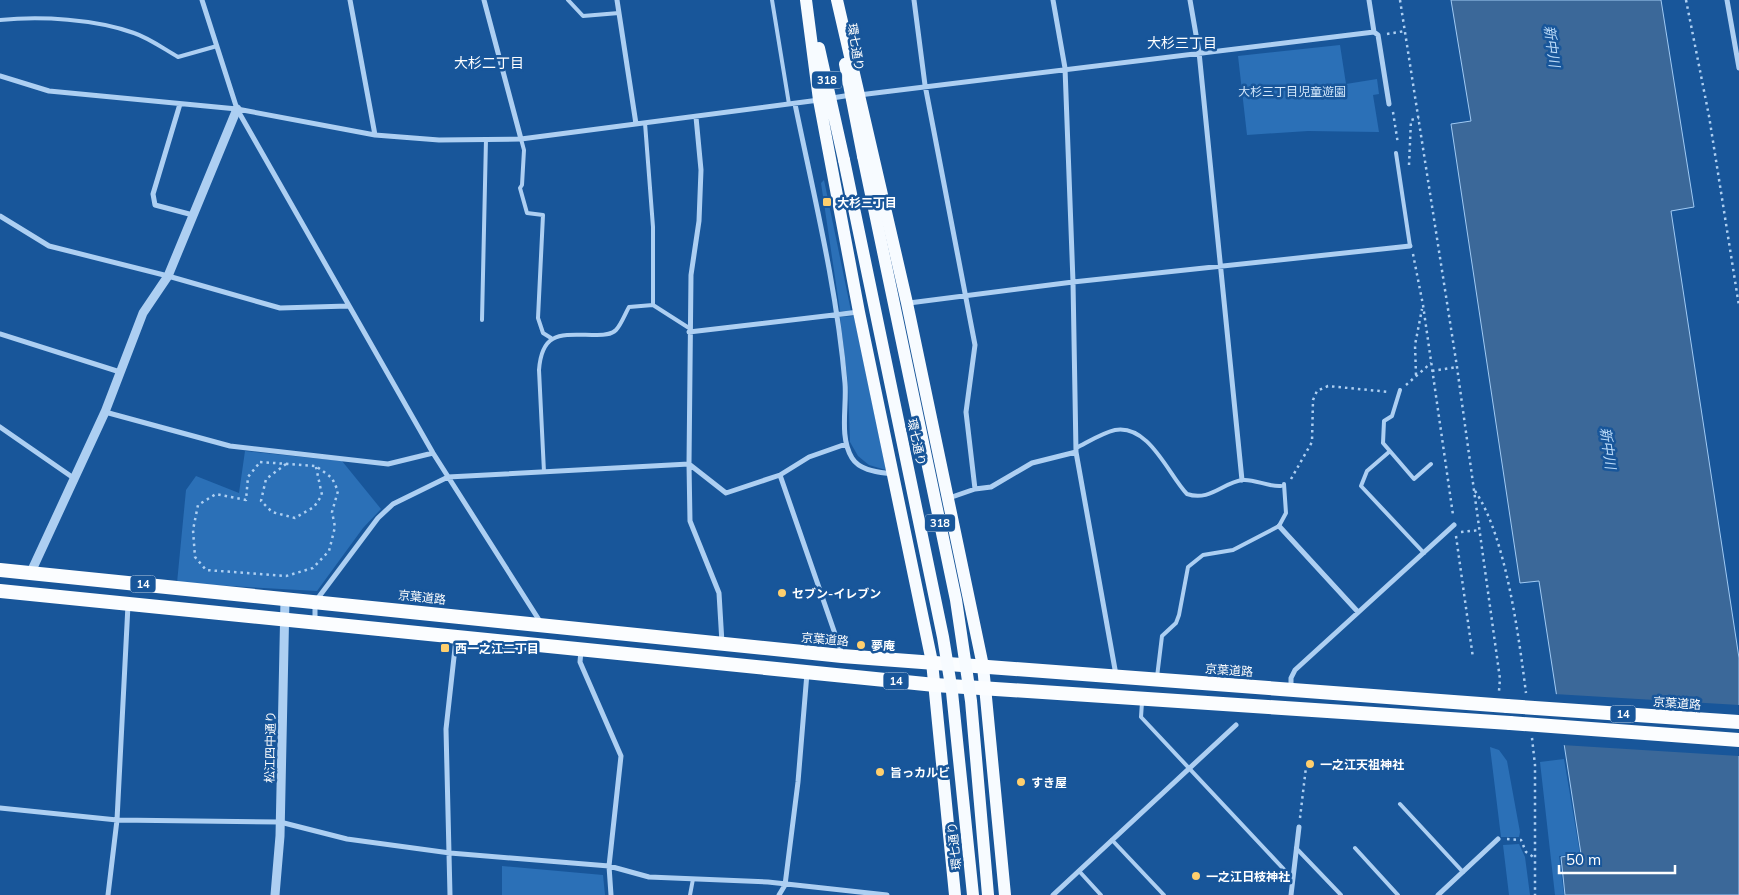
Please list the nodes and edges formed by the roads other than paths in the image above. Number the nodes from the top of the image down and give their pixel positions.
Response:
1 (202, 0) edge
2 (350, 0) edge
3 (484, 0) edge
4 (568, 0) edge
5 (617, 0) edge
6 (772, 0) edge
7 (806, 0) edge
8 (836, 0) edge
9 (914, 0) edge
10 (1053, 0) edge
11 (1190, 0) edge
12 (1369, 0) edge
13 (1728, 0) edge
14 (619, 13) junction
15 (0, 20) edge
16 (1376, 33) junction
17 (217, 46) junction
18 (1199, 52) junction
19 (1065, 68) junction
20 (1739, 68) edge
21 (0, 76) edge
22 (925, 85) junction
23 (855, 95) junction
24 (826, 99) junction
25 (180, 104) junction
26 (792, 104) junction
27 (1389, 104) dead end
28 (237, 109) junction
29 (696, 118) junction
30 (645, 123) junction
31 (636, 124) junction
32 (375, 135) junction
33 (486, 139) junction
34 (521, 139) junction
35 (1396, 153) dead end
36 (193, 215) junction
37 (0, 216) edge
38 (1410, 246) joint
39 (1221, 266) junction
40 (168, 276) junction
41 (1073, 282) junction
42 (965, 295) junction
43 (907, 303) junction
44 (348, 306) junction
45 (653, 306) junction
46 (859, 312) junction
47 (838, 314) junction
48 (482, 320) dead end
49 (689, 330) junction
50 (0, 334) edge
51 (551, 338) junction
52 (120, 372) junction
53 (1400, 390) road end
54 (105, 412) junction
55 (0, 427) edge
56 (846, 444) junction
57 (1076, 450) junction
58 (1389, 452) junction
59 (433, 453) junction
60 (689, 464) junction
61 (1430, 464) dead end
62 (544, 472) junction
63 (893, 474) junction
64 (780, 475) junction
65 (448, 477) junction
66 (76, 479) junction
67 (1242, 480) junction
68 (975, 489) junction
69 (948, 499) junction
70 (1454, 525) road end
71 (1279, 526) junction
72 (1424, 553) junction
73 (0, 570) edge
74 (31, 572) junction
75 (0, 591) edge
76 (286, 599) junction
77 (315, 602) junction
78 (128, 605) junction
79 (1358, 612) junction
80 (285, 620) junction
81 (315, 623) junction
82 (542, 624) junction
83 (456, 637) junction
84 (722, 644) junction
85 (581, 650) junction
86 (842, 656) junction
87 (932, 662) junction
88 (983, 666) junction
89 (807, 672) junction
90 (1116, 676) junction
91 (1157, 679) junction
92 (935, 685) junction
93 (985, 688) junction
94 (1291, 690) junction
95 (1142, 699) junction
96 (1739, 722) edge
97 (1236, 725) dead end
98 (1739, 740) edge
99 (1190, 770) junction
100 (1400, 804) dead end
101 (0, 808) edge
102 (117, 820) junction
103 (280, 822) junction
104 (1299, 827) road end
105 (1498, 839) road end
106 (1112, 840) junction
107 (1296, 848) junction
108 (1355, 848) dead end
109 (450, 853) junction
110 (609, 866) junction
111 (1079, 871) junction
112 (1463, 872) junction
113 (693, 879) junction
114 (1293, 879) junction
115 (785, 885) junction
116 (108, 895) edge
117 (275, 895) edge
118 (450, 895) edge
119 (611, 895) edge
120 (690, 895) edge
121 (779, 895) edge
122 (887, 895) edge
123 (955, 895) edge
124 (972, 895) edge
125 (988, 895) edge
126 (1005, 895) edge
127 (1053, 895) edge
128 (1101, 895) edge
129 (1164, 895) edge
130 (1292, 895) edge
131 (1342, 895) edge
132 (1398, 895) edge
133 (1438, 895) edge

1 - 17 street
2 - 32 street
3 - 34 street
4 - 14 lane
5 - 14 street
6 - 26 lane
7 - 24 main road
8 - 23 main road, 318
9 - 22 street
10 - 19 street
11 - 18 street
12 - 16 street
13 - 20 street
14 - 31 street
15 - 17 lane
16 - 18 street
16 - 27 street
17 - 28 street
18 - 19 street
18 - 39 street
19 - 22 street
19 - 41 street
21 - 25 street
22 - 23 street
22 - 42 street
23 - 24 street
23 - 43 main road, 318
23 - 125 main road, 環七通り / 318, bridge
24 - 26 street
24 - 46 main road
24 - 124 main road, 環七通り / 318, bridge
25 - 28 street
25 - 36 street
26 - 29 street
26 - 47 street
28 - 32 street
28 - 36 street
28 - 44 street
29 - 30 street
29 - 49 street
30 - 31 street
30 - 45 lane
31 - 34 street
32 - 33 street
33 - 34 street
33 - 48 lane
34 - 51 lane
35 - 38 lane
36 - 40 street
37 - 40 street
38 - 39 street
39 - 41 street
39 - 67 street
40 - 44 street
40 - 52 street
41 - 42 street
41 - 57 street
42 - 43 street
42 - 68 street
43 - 69 main road, 318
44 - 59 street
45 - 49 lane
45 - 51 lane
46 - 47 street
46 - 63 main road
47 - 49 street
47 - 56 street
49 - 60 street
50 - 52 street
51 - 62 lane
52 - 54 street
53 - 58 lane
54 - 59 street
54 - 66 street
55 - 66 street
56 - 63 street
56 - 64 street
57 - 67 lane
57 - 68 street
57 - 90 street
58 - 61 lane
58 - 72 lane
59 - 65 street
60 - 62 street
60 - 64 street
60 - 84 street
62 - 65 street
63 - 87 main road
64 - 86 street
65 - 77 street
65 - 82 street
66 - 74 street
67 - 71 lane
68 - 69 street
69 - 88 main road, 318
70 - 72 street
71 - 79 street
71 - 91 lane
72 - 79 street
73 - 74 highway, 京葉道路 / 14
74 - 76 highway, 京葉道路 / 14
75 - 78 highway, 14
76 - 77 highway, 京葉道路 / 14
76 - 80 street, 松江四中通り
77 - 81 street
77 - 82 highway, 京葉道路 / 14
78 - 80 highway, 14
78 - 102 street
79 - 94 street
80 - 81 highway, 14
80 - 103 street, 松江四中通り
81 - 83 highway, 14
82 - 84 highway, 京葉道路 / 14
83 - 85 highway, 14
83 - 109 street
84 - 86 highway, 京葉道路 / 14
85 - 89 highway, 14
85 - 110 street
86 - 87 highway, 京葉道路 / 14
87 - 88 highway, 京葉道路 / 14
87 - 92 main road
88 - 90 highway, 京葉道路 / 14
88 - 93 main road, 318
89 - 92 highway, 14
89 - 115 street
90 - 91 highway, 京葉道路 / 14
91 - 94 highway, 京葉道路 / 14
92 - 93 highway, 14
92 - 123 main road
93 - 95 highway, 14
93 - 126 main road, 318
94 - 96 highway, 京葉道路 / 14, bridge
95 - 98 highway, 14, bridge
95 - 99 lane
97 - 99 street
99 - 106 street
99 - 114 lane
100 - 112 lane
101 - 102 street
102 - 103 street
102 - 116 street
103 - 109 street
103 - 117 street, 松江四中通り
104 - 107 street
105 - 112 street
106 - 111 street
106 - 129 lane
107 - 114 street
107 - 131 lane
108 - 132 lane
109 - 110 street
109 - 118 street
110 - 113 street
110 - 119 street
111 - 127 street
111 - 128 lane
112 - 133 street
113 - 115 street
113 - 120 lane
114 - 130 street
115 - 121 street
115 - 122 street

